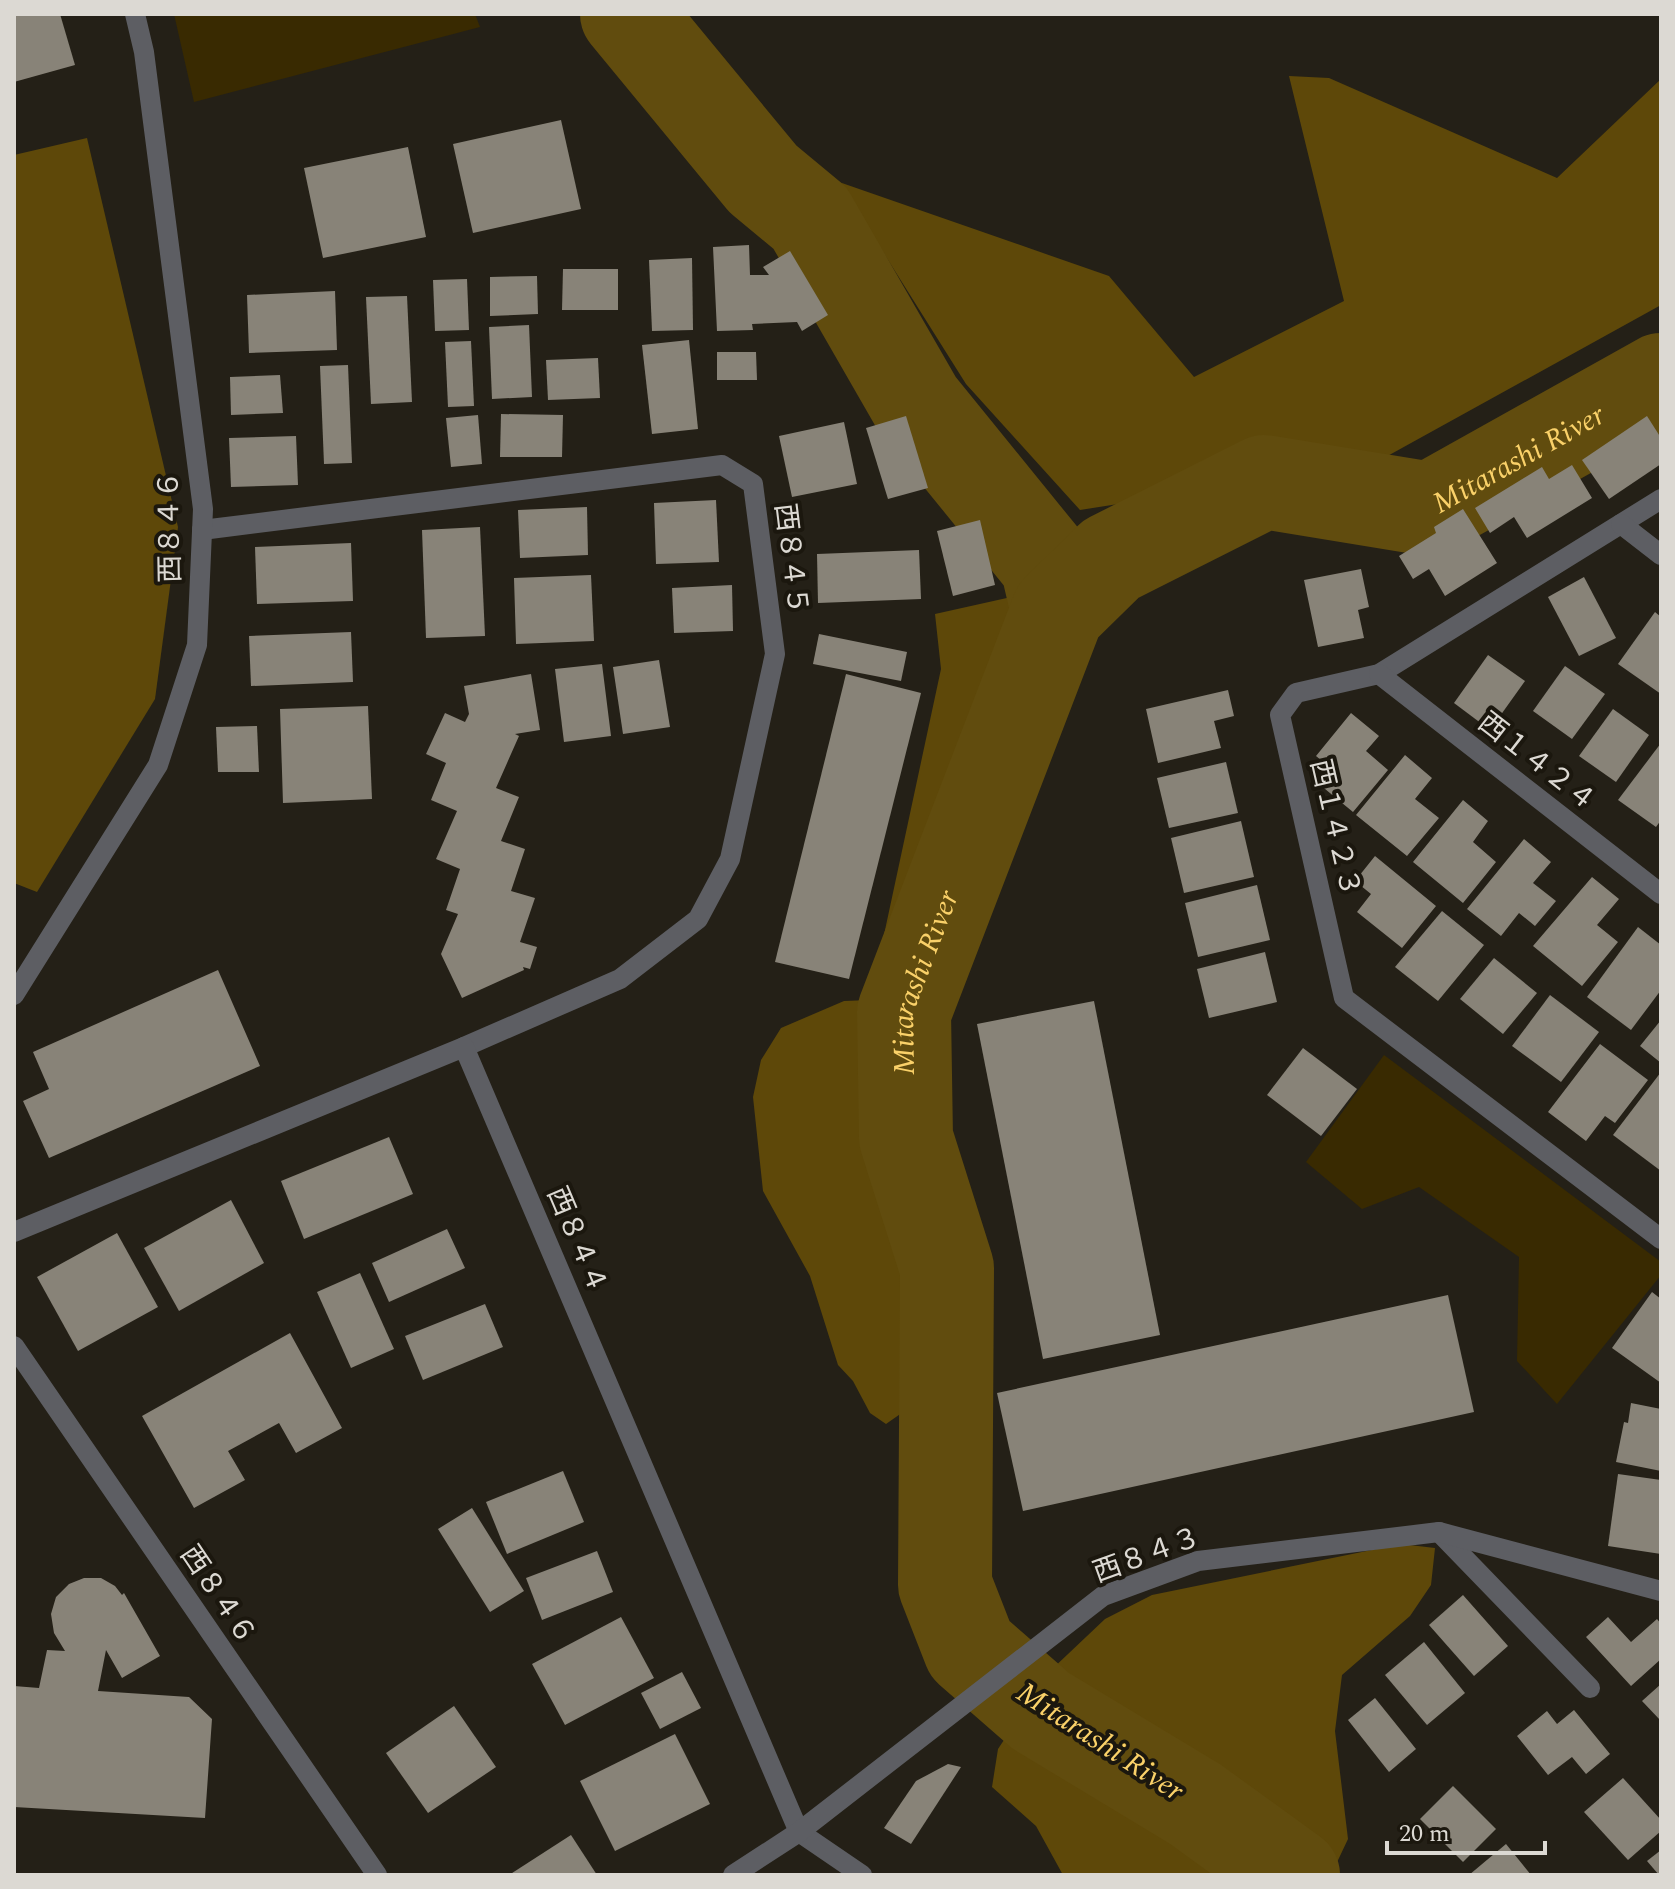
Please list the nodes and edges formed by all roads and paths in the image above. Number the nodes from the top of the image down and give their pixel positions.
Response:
1 (135, 14) edge
2 (1661, 499) edge
3 (1621, 524) junction
4 (202, 530) junction
5 (1661, 555) edge
6 (1379, 674) junction
7 (1661, 894) edge
8 (14, 995) edge
9 (464, 1047) junction
10 (14, 1232) edge
11 (1661, 1239) edge
12 (14, 1346) edge
13 (1439, 1532) junction
14 (1661, 1591) edge
15 (1590, 1688) dead end
16 (799, 1832) junction
17 (377, 1875) edge
18 (733, 1875) edge
19 (862, 1875) edge

1 - 4 street, 西８４６
2 - 3 street, 西１４２３
3 - 5 street
3 - 6 street, 西１４２３
4 - 8 street, 西８４６
4 - 9 street, 西８４５
6 - 7 street, 西１４２４
6 - 11 street, 西１４２３
9 - 10 street
9 - 16 street, 西８４４
12 - 17 street, 西８４６
13 - 14 street, 西８４３
13 - 15 street
13 - 16 street, 西８４３
16 - 18 street, 西８４３
16 - 19 street

